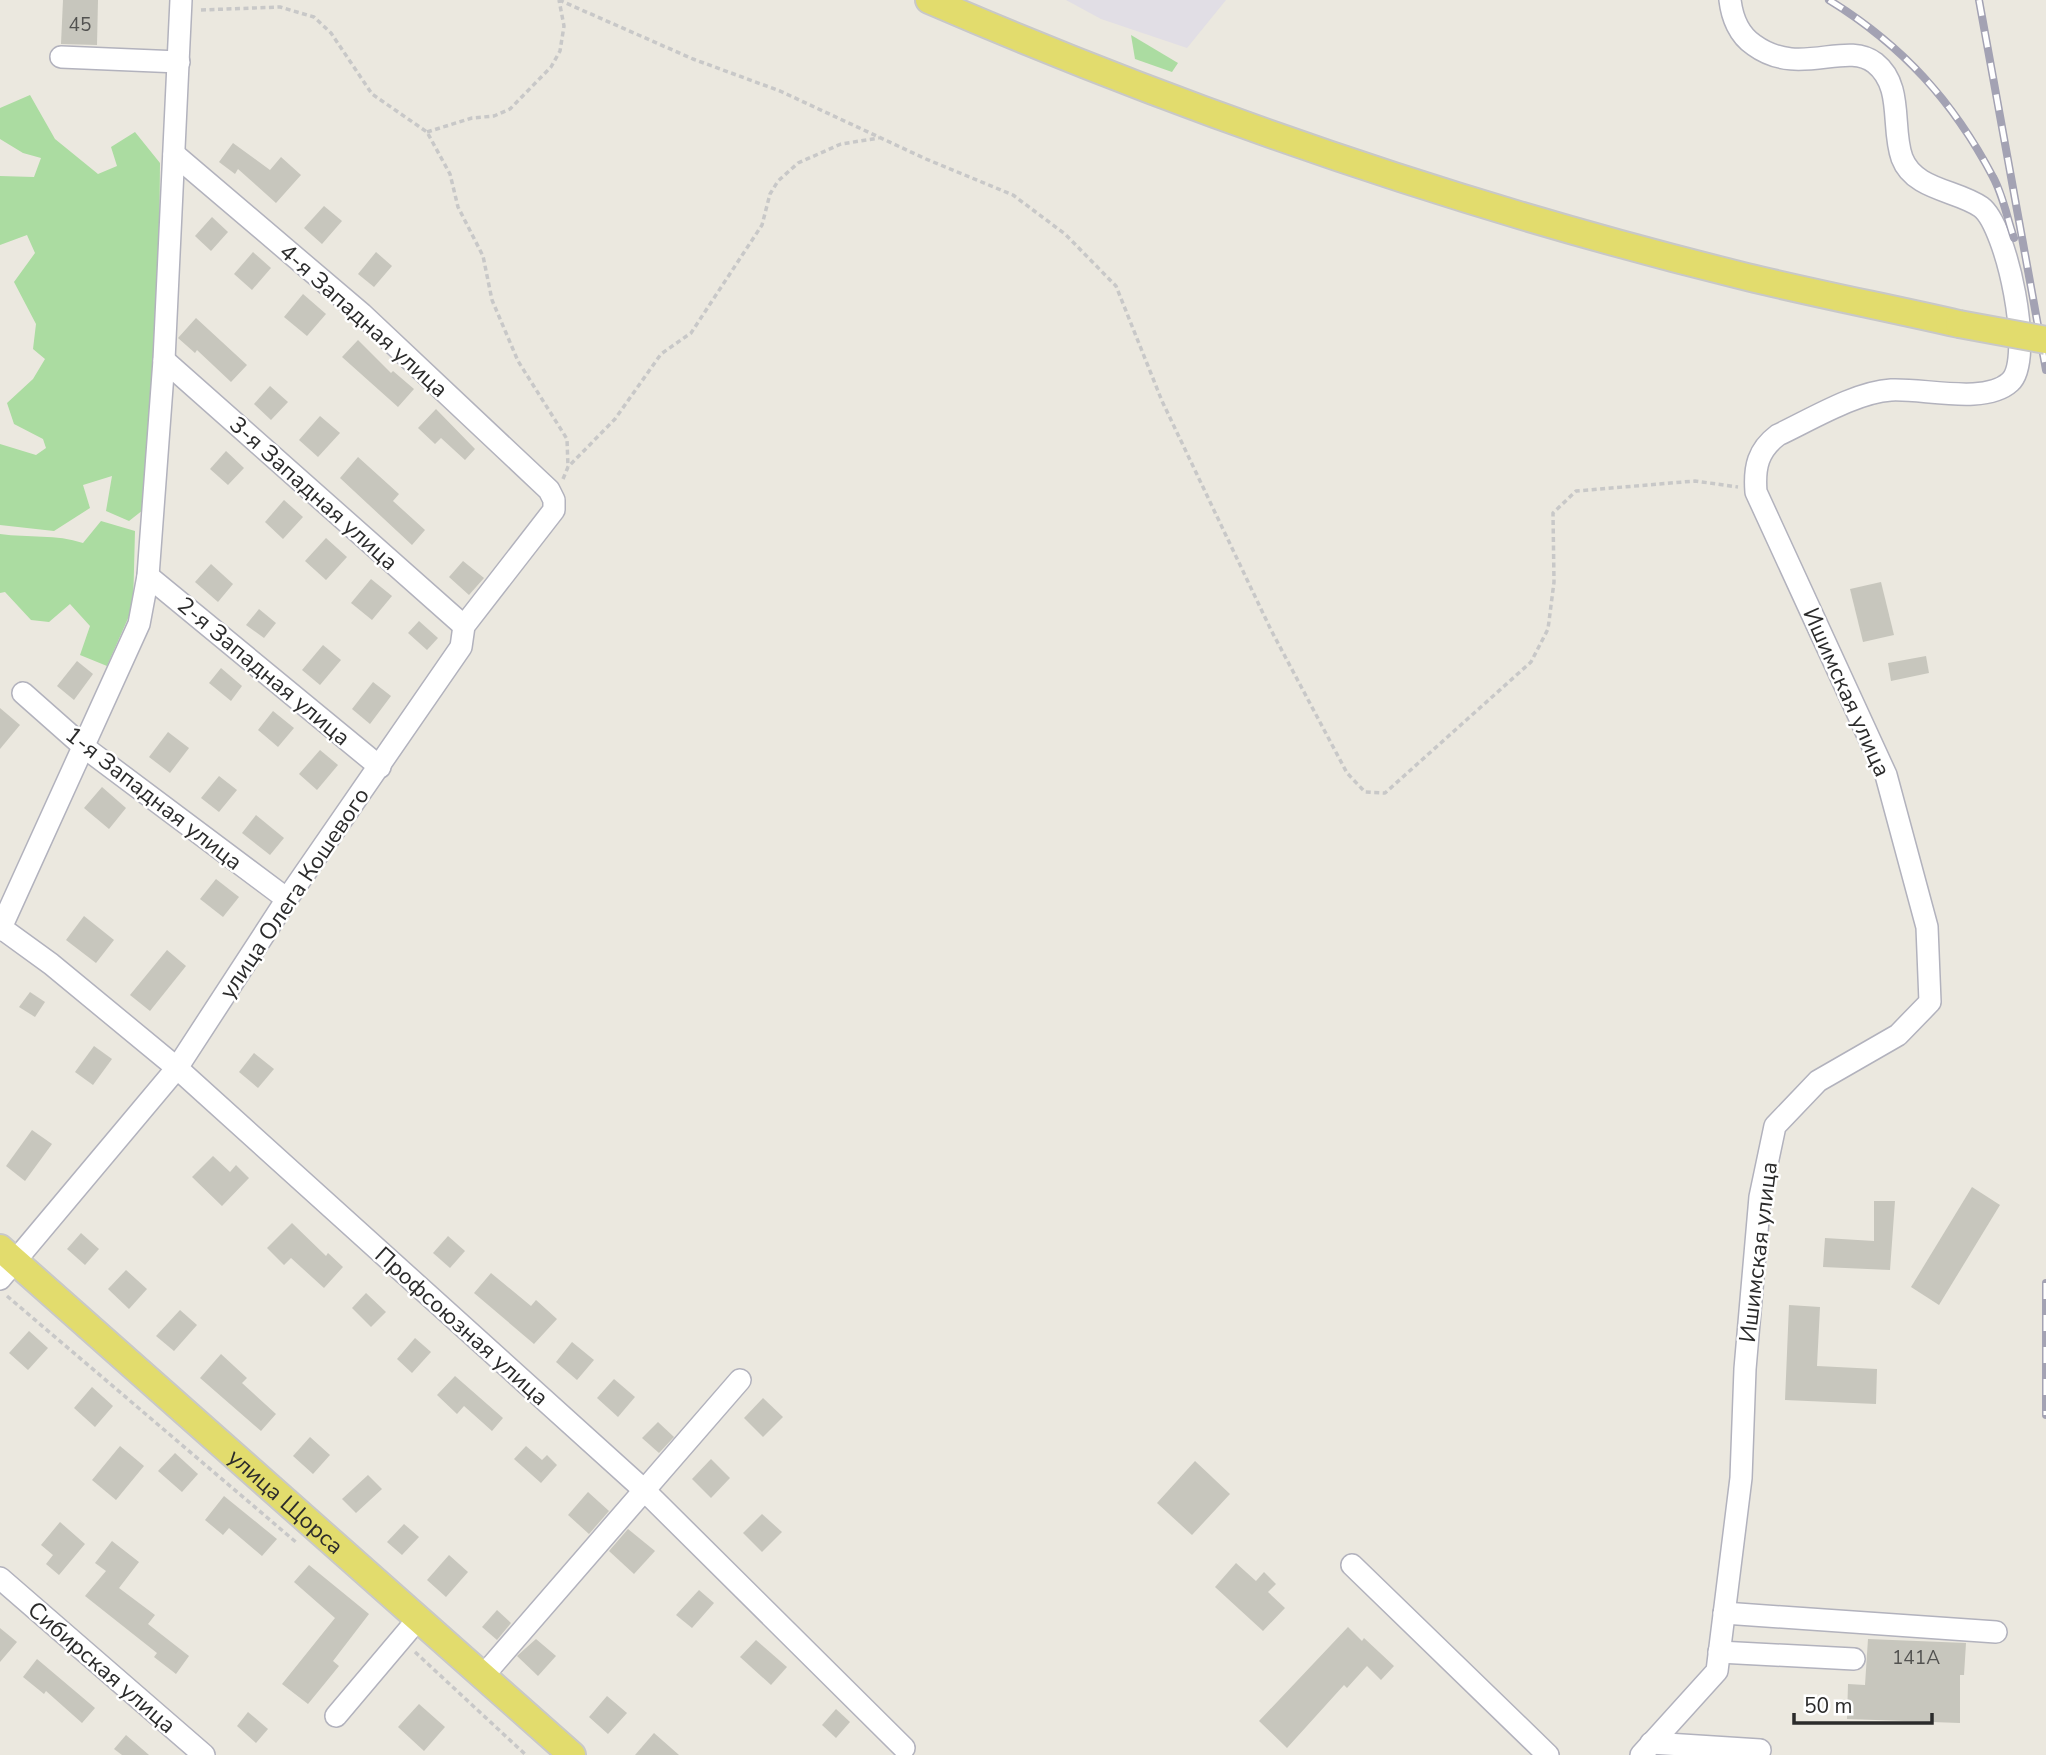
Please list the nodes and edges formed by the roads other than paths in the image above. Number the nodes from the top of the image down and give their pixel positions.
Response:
1 (929, 0) edge
2 (1730, 0) edge
3 (181, 5) edge
4 (61, 57) dead end
5 (179, 62) junction
6 (174, 154) junction
7 (2046, 340) edge
8 (164, 359) junction
9 (552, 495) joint
10 (148, 576) junction
11 (464, 626) junction
12 (23, 693) dead end
13 (84, 747) junction
14 (380, 767) junction
15 (287, 900) junction
16 (0, 928) edge
17 (177, 1068) junction
18 (4, 1262) edge
19 (740, 1380) dead end
20 (644, 1490) junction
21 (1352, 1565) dead end
22 (0, 1578) edge
23 (1724, 1613) junction
24 (410, 1629) junction
25 (1996, 1632) dead end
26 (1719, 1652) junction
27 (1854, 1659) dead end
28 (483, 1676) junction
29 (336, 1716) dead end
30 (904, 1748) dead end
31 (1646, 1749) edge
32 (1760, 1751) dead end
33 (204, 1755) edge
34 (572, 1755) edge
35 (1548, 1755) edge

1 - 7 main road, bridge
2 - 23 street, Ишимская улица
3 - 5 street
4 - 5 street
5 - 6 street
6 - 8 street
6 - 9 street, 4-я Западная улица
8 - 10 street
8 - 11 street, 3-я Западная улица
9 - 11 street, улица Олега Кошевого
10 - 13 street
10 - 14 street, 2-я Западная улица
11 - 14 street, улица Олега Кошевого
12 - 13 street, 1-я Западная улица
13 - 15 street, 1-я Западная улица
13 - 16 street
14 - 15 street, улица Олега Кошевого
15 - 17 street, улица Олега Кошевого
16 - 17 street, Профсоюзная улица
17 - 18 street, улица Олега Кошевого
17 - 20 street, Профсоюзная улица
18 - 24 main road, улица Щорса
19 - 20 street
20 - 28 street
20 - 30 street, Профсоюзная улица
21 - 35 street
22 - 33 street, Сибирская улица
23 - 25 street
23 - 26 street, Ишимская улица
24 - 28 main road, улица Щорса
24 - 29 street
26 - 27 street
26 - 31 street, Ишимская улица
28 - 34 main road, улица Щорса
31 - 32 street

